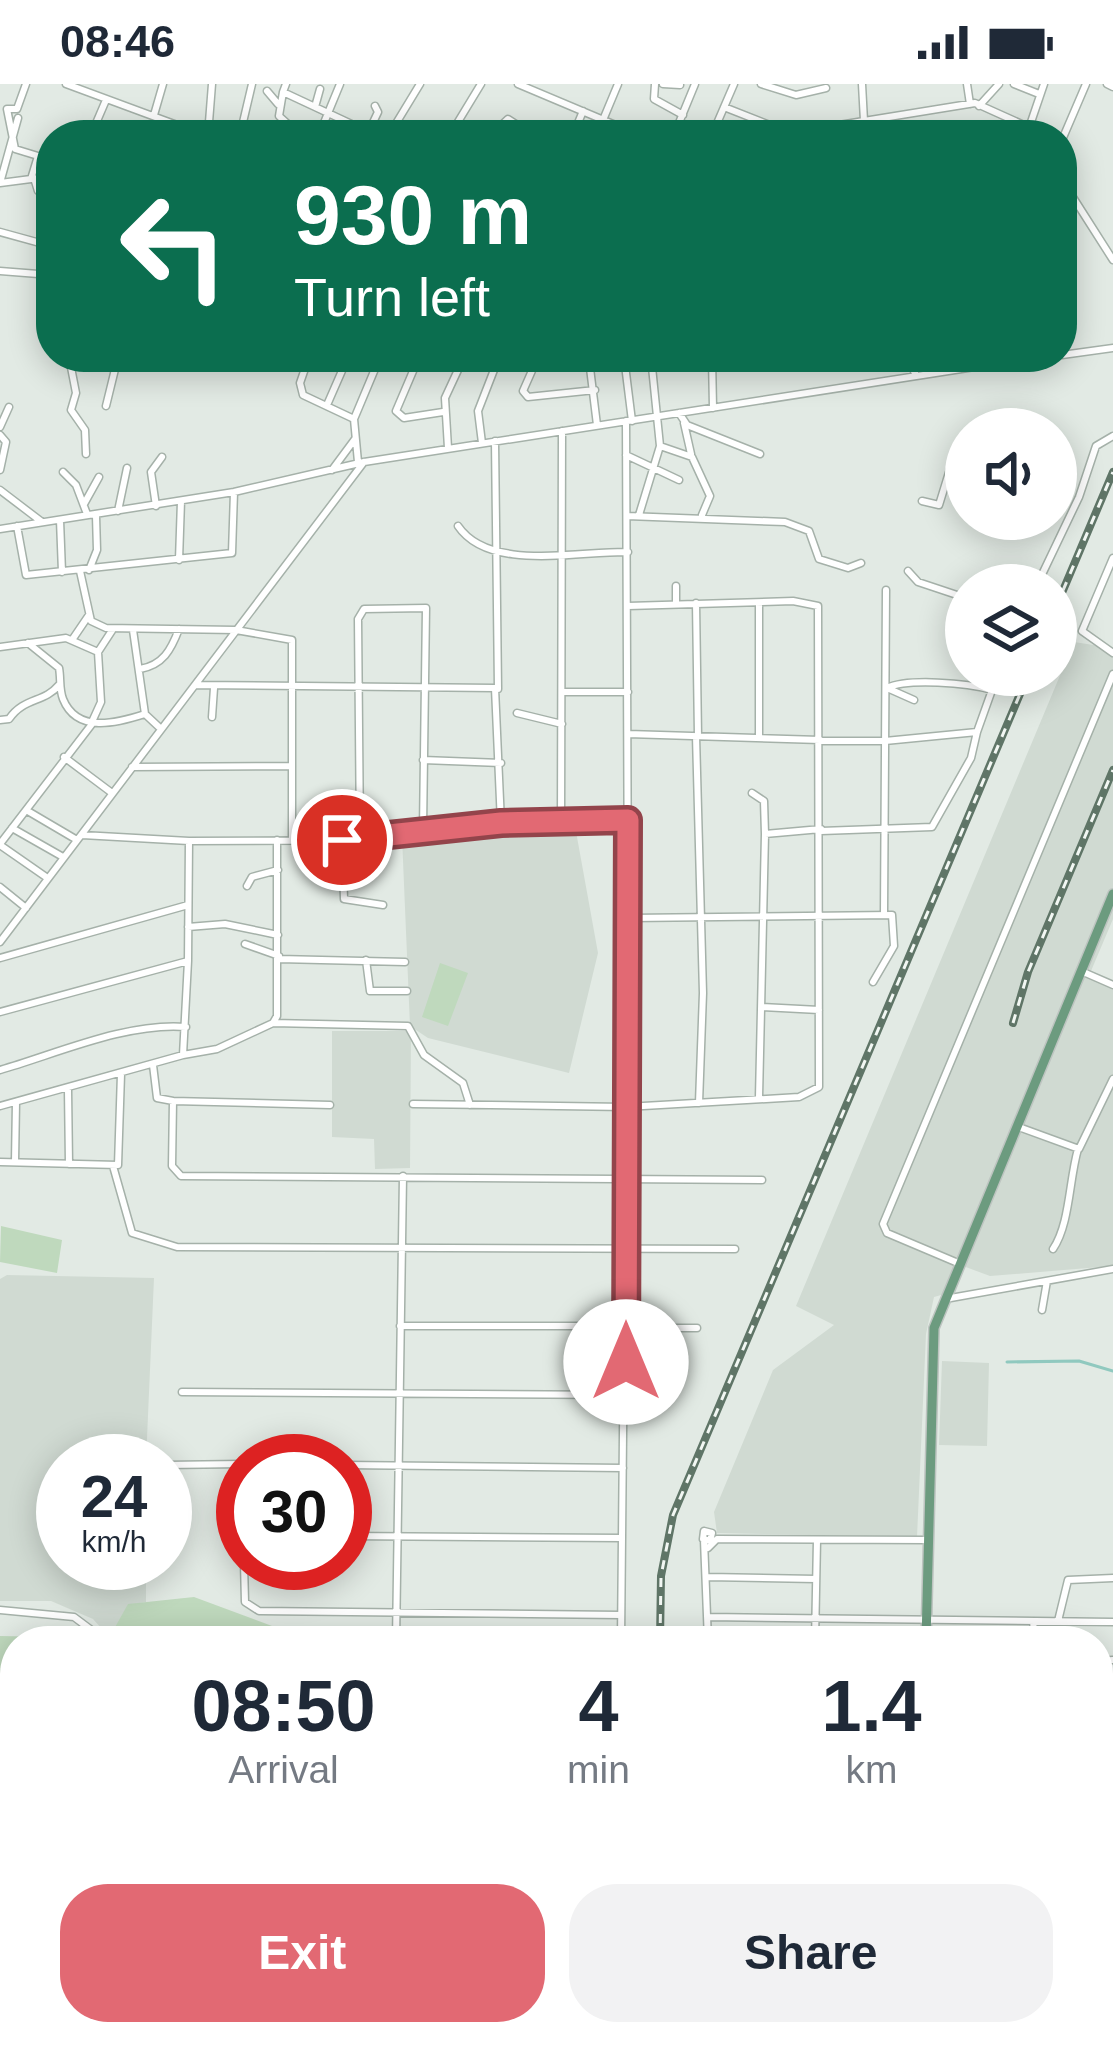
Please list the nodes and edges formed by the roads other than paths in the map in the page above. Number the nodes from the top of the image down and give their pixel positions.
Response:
1 (26, 84) edge
2 (66, 84) edge
3 (163, 84) edge
4 (212, 84) edge
5 (252, 84) edge
6 (340, 84) edge
7 (420, 84) edge
8 (481, 84) edge
9 (518, 84) edge
10 (618, 84) edge
11 (659, 84) edge
12 (734, 84) edge
13 (761, 84) edge
14 (864, 84) edge
15 (967, 84) edge
16 (998, 84) edge
17 (1014, 84) edge
18 (1044, 84) edge
19 (1086, 84) edge
20 (680, 85) edge
21 (79, 86) edge
22 (778, 87) edge
23 (285, 88) edge
24 (694, 88) edge
25 (826, 88) dead end
26 (320, 89) dead end
27 (267, 92) dead end
28 (1040, 94) junction
29 (106, 98) junction
30 (278, 104) junction
31 (974, 105) junction
32 (315, 106) junction
33 (375, 106) dead end
34 (724, 106) junction
35 (583, 111) junction
36 (328, 112) junction
37 (683, 115) junction
38 (154, 116) junction
39 (8, 117) junction
40 (17, 118) dead end
41 (885, 118) joint
42 (97, 120) edge
43 (162, 120) edge
44 (208, 120) edge
45 (244, 120) edge
46 (284, 120) edge
47 (325, 120) edge
48 (345, 120) edge
49 (376, 120) edge
50 (398, 120) edge
51 (459, 120) edge
52 (579, 120) edge
53 (602, 120) joint
54 (681, 120) edge
55 (718, 120) edge
56 (757, 120) edge
57 (864, 120) edge
58 (871, 120) edge
59 (1010, 120) edge
60 (1032, 120) edge
61 (1071, 120) edge
62 (0, 133) edge
63 (11, 141) junction
64 (36, 155) edge
65 (36, 162) edge
66 (32, 175) junction
67 (36, 186) edge
68 (1077, 204) edge
69 (0, 232) edge
70 (36, 242) edge
71 (1113, 260) edge
72 (0, 271) edge
73 (36, 274) edge
74 (1113, 348) edge
75 (1077, 354) edge
76 (72, 372) edge
77 (114, 372) edge
78 (305, 372) edge
79 (342, 372) edge
80 (371, 372) edge
81 (413, 372) edge
82 (454, 372) edge
83 (494, 372) edge
84 (531, 372) edge
85 (591, 372) edge
86 (625, 372) edge
87 (653, 372) edge
88 (712, 372) edge
89 (914, 372) edge
90 (941, 372) edge
91 (916, 376) junction
92 (595, 390) junction
93 (106, 406) dead end
94 (327, 406) junction
95 (9, 407) dead end
96 (713, 408) junction
97 (443, 412) junction
98 (679, 413) junction
99 (659, 416) junction
100 (354, 419) junction
101 (629, 421) junction
102 (684, 423) junction
103 (597, 426) junction
104 (0, 431) edge
105 (562, 431) junction
106 (1113, 436) edge
107 (355, 439) junction
108 (495, 441) junction
109 (482, 443) junction
110 (660, 446) junction
111 (448, 448) junction
112 (86, 454) dead end
113 (760, 454) dead end
114 (626, 455) junction
115 (691, 456) junction
116 (162, 457) dead end
117 (361, 462) junction
118 (128, 467) dead end
119 (650, 469) junction
120 (0, 470) edge
121 (332, 470) junction
122 (63, 472) dead end
123 (99, 477) dead end
124 (679, 480) dead end
125 (945, 486) edge
126 (0, 490) edge
127 (234, 492) junction
128 (181, 501) junction
129 (922, 501) dead end
130 (84, 504) junction
131 (156, 506) junction
132 (118, 512) junction
133 (92, 515) junction
134 (639, 515) junction
135 (627, 516) junction
136 (701, 517) junction
137 (59, 520) junction
138 (42, 522) junction
139 (17, 526) junction
140 (458, 526) dead end
141 (0, 529) edge
142 (562, 552) junction
143 (628, 552) junction
144 (498, 553) junction
145 (1113, 558) edge
146 (179, 560) junction
147 (861, 563) dead end
148 (1047, 564) edge
149 (84, 571) junction
150 (908, 571) dead end
151 (62, 572) junction
152 (676, 586) dead end
153 (886, 590) dead end
154 (945, 591) edge
155 (760, 602) junction
156 (696, 603) junction
157 (676, 604) junction
158 (628, 606) junction
159 (89, 615) junction
160 (113, 629) junction
161 (178, 629) junction
162 (133, 630) junction
163 (236, 630) junction
164 (72, 640) junction
165 (28, 643) junction
166 (0, 647) edge
167 (98, 652) junction
168 (1113, 653) edge
169 (140, 669) junction
170 (1113, 674) edge
171 (61, 682) junction
172 (196, 685) junction
173 (945, 686) edge
174 (214, 688) junction
175 (886, 688) junction
176 (424, 689) junction
177 (498, 689) junction
178 (292, 690) junction
179 (358, 690) junction
180 (563, 692) junction
181 (628, 692) junction
182 (990, 696) edge
183 (914, 700) dead end
184 (517, 712) dead end
185 (145, 714) junction
186 (212, 717) dead end
187 (0, 720) edge
188 (92, 724) junction
189 (562, 724) junction
190 (161, 729) junction
191 (977, 732) junction
192 (628, 734) junction
193 (697, 736) junction
194 (759, 738) junction
195 (820, 740) junction
196 (885, 741) junction
197 (64, 757) junction
198 (423, 760) junction
199 (501, 763) junction
200 (292, 766) junction
201 (132, 767) junction
202 (112, 793) junction
203 (752, 793) dead end
204 (26, 811) junction
205 (628, 820) junction
206 (561, 822) junction
207 (501, 823) junction
208 (12, 828) junction
209 (423, 829) junction
210 (884, 829) junction
211 (821, 830) junction
212 (765, 834) junction
213 (79, 837) junction
214 (292, 839) junction
215 (360, 839) junction
216 (277, 840) junction
217 (342, 840) junction
218 (189, 842) junction
219 (0, 845) edge
220 (63, 857) junction
221 (278, 870) junction
222 (46, 878) junction
223 (247, 886) dead end
224 (0, 887) edge
225 (1113, 894) edge
226 (188, 904) junction
227 (383, 905) dead end
228 (26, 908) junction
229 (884, 914) junction
230 (765, 915) junction
231 (821, 915) junction
232 (628, 917) junction
233 (701, 917) junction
234 (0, 926) edge
235 (188, 927) junction
236 (8, 932) junction
237 (278, 935) junction
238 (0, 942) edge
239 (245, 944) dead end
240 (279, 957) junction
241 (0, 958) edge
242 (366, 960) junction
243 (188, 961) junction
244 (405, 962) dead end
245 (1081, 971) junction
246 (872, 982) dead end
247 (1113, 985) edge
248 (407, 991) dead end
249 (762, 1007) junction
250 (818, 1010) junction
251 (0, 1012) edge
252 (273, 1023) junction
253 (186, 1027) junction
254 (183, 1055) junction
255 (153, 1065) junction
256 (0, 1070) edge
257 (121, 1074) junction
258 (1113, 1079) edge
259 (68, 1090) junction
260 (759, 1097) junction
261 (173, 1101) junction
262 (16, 1102) junction
263 (699, 1103) junction
264 (413, 1105) dead end
265 (470, 1105) junction
266 (0, 1106) edge
267 (330, 1106) dead end
268 (626, 1108) junction
269 (1016, 1126) junction
270 (1078, 1149) junction
271 (0, 1162) edge
272 (15, 1162) junction
273 (68, 1164) junction
274 (113, 1166) junction
275 (403, 1176) junction
276 (626, 1178) junction
277 (762, 1180) dead end
278 (401, 1247) junction
279 (625, 1248) junction
280 (735, 1249) dead end
281 (1053, 1249) dead end
282 (958, 1263) junction
283 (1113, 1269) edge
284 (1047, 1281) junction
285 (943, 1300) junction
286 (1042, 1310) dead end
287 (400, 1326) junction
288 (627, 1327) junction
289 (697, 1328) dead end
290 (182, 1392) dead end
291 (400, 1394) junction
292 (625, 1395) junction
293 (372, 1465) edge
294 (398, 1465) junction
295 (624, 1468) junction
296 (372, 1537) edge
297 (397, 1537) junction
298 (622, 1538) junction
299 (817, 1540) junction
300 (928, 1540) junction
301 (708, 1577) junction
302 (1113, 1578) edge
303 (816, 1579) junction
304 (244, 1590) edge
305 (0, 1610) edge
306 (396, 1613) junction
307 (621, 1615) junction
308 (708, 1617) junction
309 (816, 1618) junction
310 (927, 1619) junction
311 (1058, 1621) junction
312 (1033, 1622) junction
313 (1113, 1622) edge
314 (86, 1626) edge
315 (396, 1626) edge
316 (621, 1626) edge
317 (708, 1626) edge
318 (816, 1626) edge
319 (927, 1626) edge
320 (1033, 1626) edge

1 - 39 street
2 - 21 street
3 - 38 street
4 - 44 street
5 - 45 street
6 - 36 street
7 - 50 street
8 - 51 street
9 - 35 street
10 - 53 street
11 - 20 street
11 - 37 street
12 - 34 street
13 - 22 street
14 - 57 street
15 - 31 street
16 - 31 street
17 - 28 street
18 - 28 street
19 - 61 street
20 - 24 street
21 - 29 street
22 - 25 street
23 - 30 street
23 - 32 street
24 - 37 street
26 - 32 street
27 - 30 street
28 - 60 street
29 - 38 street
29 - 42 street
30 - 46 street
31 - 41 street
31 - 59 street
32 - 36 street
33 - 49 street
34 - 55 street
34 - 56 street
35 - 52 street
35 - 53 street
36 - 47 street
36 - 48 street
37 - 54 street
38 - 43 street
39 - 62 street
39 - 63 street
40 - 63 street
41 - 58 street
63 - 64 street
63 - 66 street
65 - 66 street
66 - 67 street
68 - 71 street
69 - 70 street
72 - 73 street
74 - 75 street
76 - 112 street
77 - 93 street
78 - 94 street
79 - 94 street
80 - 100 street
81 - 97 street
82 - 97 street
83 - 109 street
84 - 92 street
85 - 92 street
86 - 101 street
87 - 99 street
88 - 96 street
89 - 91 street
90 - 91 street
91 - 96 street
92 - 103 street
94 - 100 street
95 - 104 street
96 - 98 street
97 - 111 street
98 - 99 street
98 - 102 street
99 - 101 street
99 - 110 street
100 - 107 street
101 - 103 street
101 - 114 street
102 - 113 street
102 - 115 street
103 - 105 street
104 - 120 street
105 - 108 street
105 - 142 street
106 - 148 street
107 - 117 street
107 - 121 street
108 - 109 street
108 - 144 street
109 - 111 street
110 - 115 street
110 - 119 street
111 - 117 street
114 - 119 street
114 - 135 street
115 - 136 street
116 - 131 street
117 - 121 street
117 - 163 street
118 - 132 street
119 - 124 street
119 - 134 street
121 - 127 street
122 - 130 street
123 - 130 street
125 - 129 street
126 - 138 street
127 - 128 street
127 - 146 street
128 - 131 street
128 - 146 street
130 - 133 street
131 - 132 street
132 - 133 street
133 - 137 street
133 - 149 street
134 - 135 street
134 - 136 street
135 - 143 street
136 - 147 street
137 - 138 street
137 - 151 street
138 - 139 street
139 - 141 street
139 - 151 street
140 - 144 street
142 - 143 street
142 - 144 street
142 - 180 street
143 - 158 street
144 - 177 street
145 - 168 street
146 - 149 street
149 - 151 street
149 - 159 street
150 - 154 street
152 - 157 street
153 - 175 street
155 - 156 street
155 - 194 street
155 - 195 street
156 - 157 street
156 - 193 street
157 - 158 street
158 - 181 street
159 - 160 street
159 - 164 street
160 - 162 street
160 - 167 street
161 - 162 street
161 - 163 street
161 - 169 street
162 - 169 street
163 - 172 street
163 - 178 street
164 - 165 street
164 - 167 street
165 - 166 street
165 - 171 street
167 - 188 street
169 - 185 street
170 - 282 street
171 - 187 street
171 - 188 street
172 - 174 street
172 - 190 street
173 - 175 street
174 - 178 street
174 - 186 street
175 - 183 street
175 - 196 street
176 - 177 street
176 - 179 street
176 - 179 street
176 - 198 street
177 - 199 street
178 - 179 street
178 - 200 street
179 - 215 street
180 - 181 street
180 - 189 street
181 - 192 street
182 - 191 street
184 - 189 street
185 - 188 street
185 - 190 street
188 - 197 street
189 - 206 street
190 - 201 street
191 - 196 street
191 - 210 street
192 - 193 street
192 - 205 street
193 - 194 street
193 - 233 street
194 - 195 street
195 - 196 street
195 - 211 street
196 - 210 street
197 - 202 street
197 - 204 street
198 - 199 street
198 - 209 street
199 - 207 street
200 - 201 street
200 - 214 street
201 - 202 street
202 - 213 street
203 - 212 street
204 - 208 street
204 - 213 street
205 - 206 street
205 - 232 street
206 - 207 street
207 - 209 street
208 - 219 street
208 - 220 street
209 - 215 street
210 - 211 street
210 - 229 street
211 - 212 street
211 - 231 street
212 - 230 street
213 - 218 street
213 - 220 street
214 - 216 street
214 - 217 street
215 - 217 street
216 - 218 street
216 - 221 street
217 - 227 street
218 - 226 street
219 - 222 street
220 - 222 street
221 - 223 street
221 - 237 street
222 - 228 street
224 - 228 street
225 - 245 main road
226 - 235 street
226 - 241 street
228 - 236 street
229 - 231 street
229 - 246 street
230 - 231 street
230 - 233 street
230 - 249 street
231 - 250 street
232 - 233 street
232 - 268 street
233 - 263 street
234 - 236 street
235 - 237 street
235 - 243 street
236 - 238 street
237 - 240 street
239 - 240 street
240 - 242 street
240 - 252 street
242 - 244 street
242 - 248 street
243 - 251 street
243 - 253 street
245 - 247 street
245 - 269 main road
249 - 250 street
249 - 260 street
250 - 260 street
252 - 254 street
252 - 265 street
253 - 254 street
253 - 256 street
254 - 255 street
255 - 257 street
255 - 261 street
257 - 259 street
257 - 274 street
258 - 270 street
259 - 262 street
259 - 273 street
260 - 263 street
261 - 267 street
261 - 275 street
262 - 266 street
262 - 272 street
263 - 268 street
264 - 265 street
265 - 268 street
268 - 276 street
269 - 270 street
269 - 282 main road
270 - 281 street
271 - 272 street
272 - 273 street
273 - 274 street
274 - 278 street
275 - 276 street
275 - 278 street
276 - 277 street
276 - 279 street
278 - 279 street
278 - 287 street
279 - 280 street
279 - 288 street
282 - 285 main road
283 - 284 street
284 - 285 street
284 - 286 street
285 - 300 main road
287 - 288 street
287 - 291 street
288 - 289 street
288 - 292 street
290 - 291 street
291 - 292 street
291 - 294 street
292 - 295 street
293 - 294 street
294 - 295 street
294 - 297 street
295 - 298 street
296 - 297 street
297 - 298 street
297 - 306 street
298 - 307 street
299 - 300 street
299 - 301 street
299 - 303 street
300 - 310 main road
301 - 303 street
301 - 308 street
302 - 311 street
303 - 309 street
304 - 306 street
305 - 314 street
306 - 307 street
306 - 315 street
307 - 316 street
308 - 309 street
308 - 317 street
309 - 310 street
309 - 318 street
310 - 312 street
310 - 319 main road
311 - 312 street
311 - 313 street
312 - 320 street

